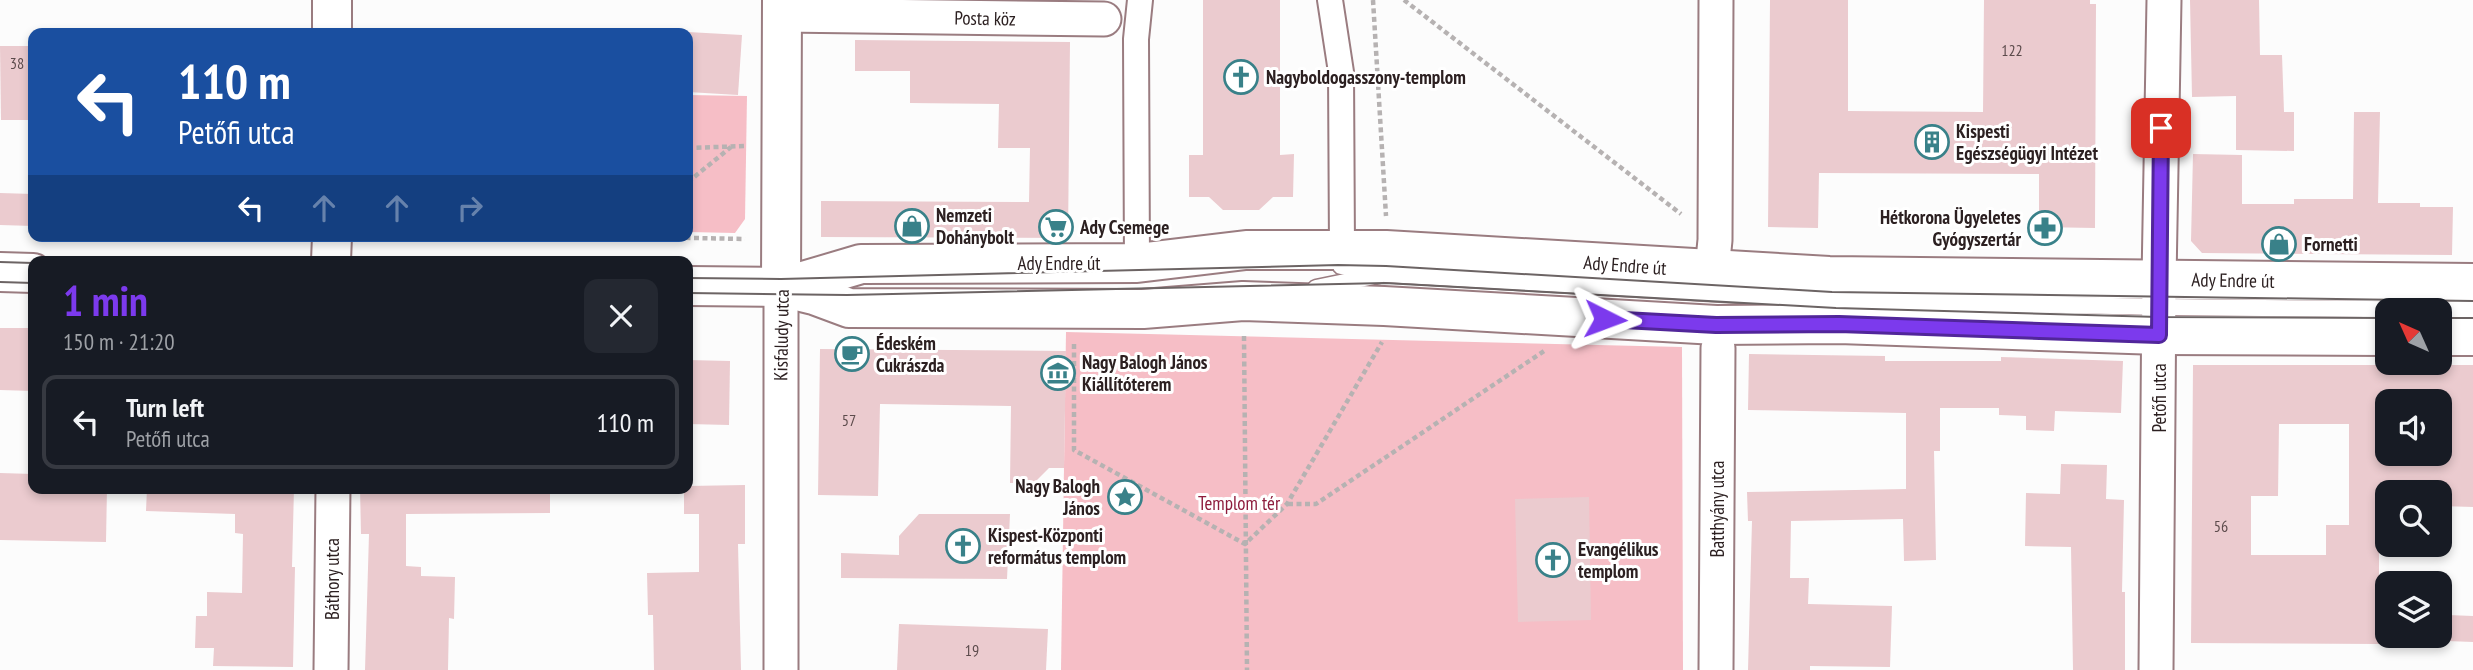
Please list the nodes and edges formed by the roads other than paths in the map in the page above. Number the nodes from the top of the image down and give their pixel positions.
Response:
1 (332, 0) edge
2 (1140, 0) edge
3 (1330, 0) edge
4 (1716, 0) edge
5 (2164, 0) edge
6 (782, 8) edge
7 (1104, 19) dead end
8 (332, 28) edge
9 (1245, 250) junction
10 (1342, 250) junction
11 (1137, 263) junction
12 (1713, 268) junction
13 (0, 272) edge
14 (28, 273) edge
15 (2473, 283) edge
16 (693, 286) edge
17 (781, 287) junction
18 (1385, 290) junction
19 (2159, 307) junction
20 (2473, 310) edge
21 (1839, 324) junction
22 (2375, 334) edge
23 (2452, 336) edge
24 (2473, 336) edge
25 (1718, 348) dead end
26 (333, 494) edge
27 (331, 670) edge
28 (781, 670) edge
29 (1716, 670) edge
30 (2156, 670) edge

1 - 8 street
2 - 11 street
3 - 10 street
4 - 12 street
5 - 19 street, Petőfi utca
6 - 7 street, Posta köz
6 - 17 street, Kisfaludy utca
9 - 10 street, Ady Endre út
9 - 11 street, Ady Endre út
9 - 18 lane
10 - 12 street, Ady Endre út
11 - 17 street, Ady Endre út
12 - 18 lane
12 - 19 street, Ady Endre út
12 - 21 lane
13 - 14 street
15 - 19 street, Ady Endre út
16 - 17 street, Ady Endre út
17 - 18 street, Ady Endre út
17 - 28 street, Kisfaludy utca
18 - 21 street, Ady Endre út
19 - 20 lane
19 - 21 street, Ady Endre út
19 - 22 street, Ady Endre út
19 - 30 street, Petőfi utca
23 - 24 street
25 - 29 street, Batthyány utca
26 - 27 street, Báthory utca

